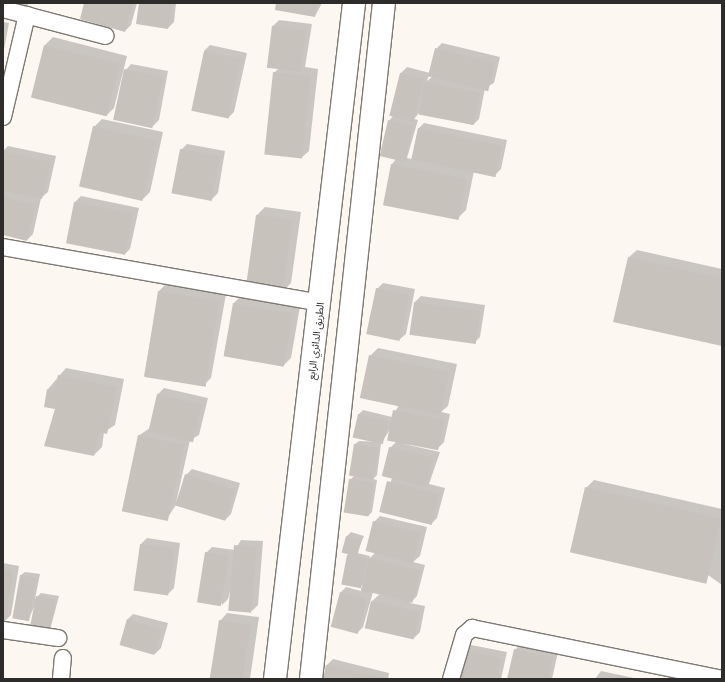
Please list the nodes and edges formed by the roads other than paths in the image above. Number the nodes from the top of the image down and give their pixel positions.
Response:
1 (354, 3) edge
2 (384, 3) edge
3 (3, 9) edge
4 (27, 15) junction
5 (106, 36) dead end
6 (3, 117) edge
7 (331, 208) junction
8 (361, 216) junction
9 (3, 248) edge
10 (321, 303) junction
11 (3, 630) edge
12 (58, 638) dead end
13 (62, 658) dead end
14 (722, 678) edge
15 (61, 679) edge
16 (275, 679) edge
17 (311, 679) edge
18 (451, 679) edge

1 - 7 main road, الطريق الدائري الرابع
2 - 8 main road
3 - 4 street
4 - 5 street
4 - 6 street
7 - 8 main road
7 - 10 main road, الطريق الدائري الرابع
8 - 17 main road
9 - 10 street
10 - 16 main road, الطريق الدائري الرابع
11 - 12 street
13 - 15 street
14 - 18 street

